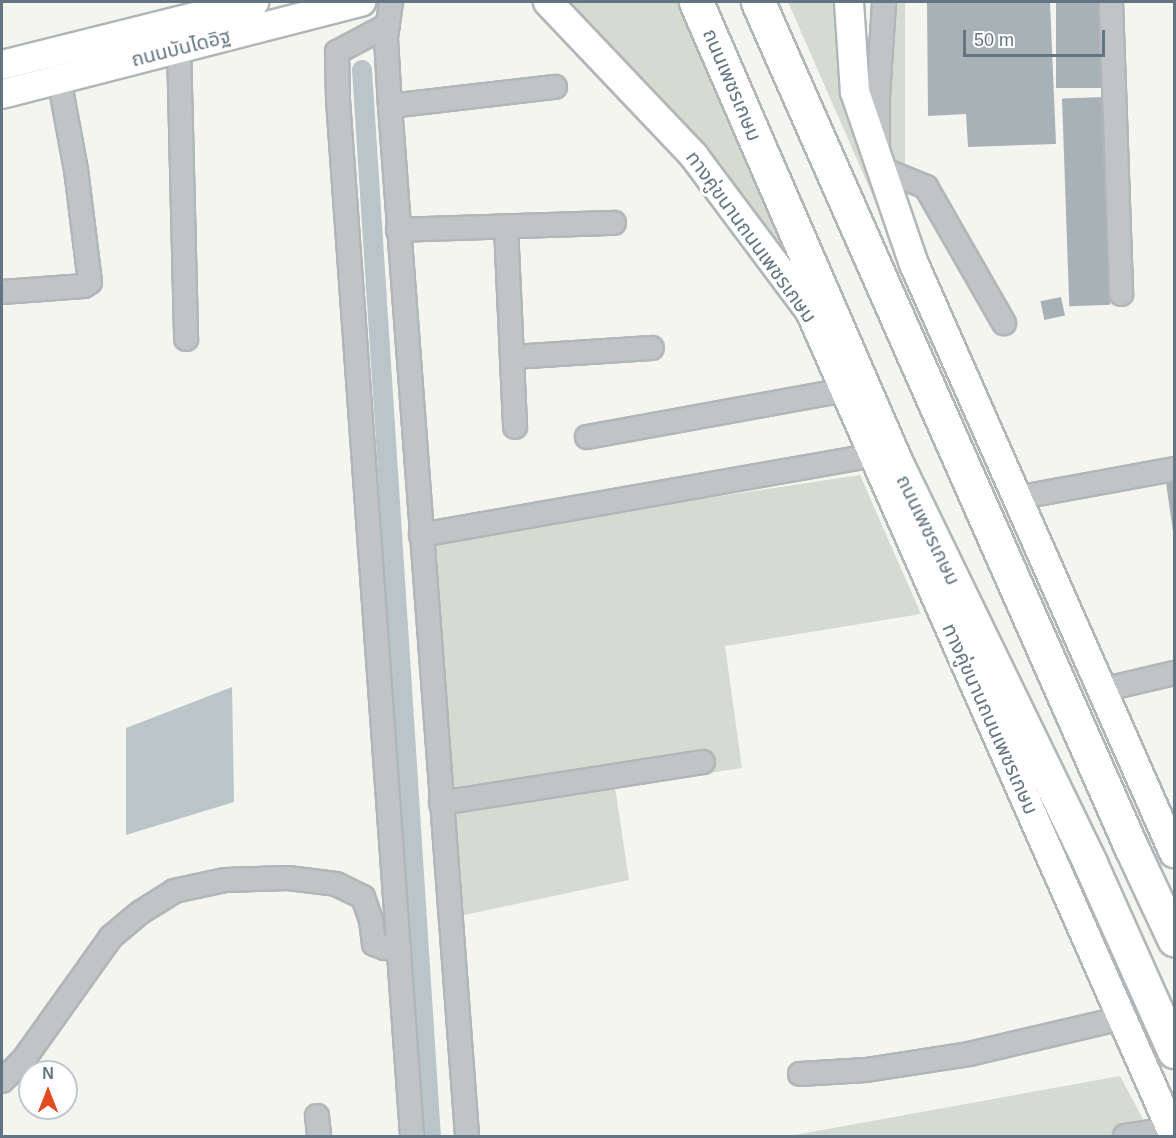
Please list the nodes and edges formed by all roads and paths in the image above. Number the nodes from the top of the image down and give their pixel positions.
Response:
1 (361, 2) edge
2 (391, 2) edge
3 (548, 2) edge
4 (696, 2) edge
5 (758, 2) edge
6 (849, 2) edge
7 (884, 2) edge
8 (1111, 2) edge
9 (239, 3) edge
10 (388, 26) junction
11 (237, 34) junction
12 (179, 47) junction
13 (2, 65) edge
14 (59, 78) junction
15 (555, 87) dead end
16 (2, 94) edge
17 (390, 106) junction
18 (880, 163) junction
19 (614, 223) dead end
20 (506, 227) junction
21 (398, 230) junction
22 (2, 292) edge
23 (1121, 294) dead end
24 (1004, 323) dead end
25 (186, 339) dead end
26 (652, 348) dead end
27 (512, 357) junction
28 (845, 390) junction
29 (515, 427) dead end
30 (587, 437) dead end
31 (874, 456) junction
32 (1174, 469) edge
33 (1016, 498) junction
34 (421, 535) junction
35 (1174, 673) edge
36 (1102, 690) junction
37 (704, 762) dead end
38 (441, 803) junction
39 (1174, 853) edge
40 (1174, 939) edge
41 (399, 946) junction
42 (1122, 1018) junction
43 (1174, 1051) edge
44 (800, 1074) dead end
45 (2, 1081) edge
46 (1173, 1132) edge
47 (412, 1137) edge
48 (466, 1137) edge
49 (1125, 1137) edge

1 - 11 main road, ถนนบันไดอิฐ
2 - 10 street
3 - 28 main road, ทางคู่ขนานถนนเพชรเกษม
4 - 43 highway, ถนนเพชรเกษม
5 - 40 highway
6 - 18 main road
7 - 18 street
8 - 23 street
9 - 11 street
9 - 13 main road, ถนนบันไดอิฐ
10 - 17 street
10 - 41 street
11 - 12 main road, ถนนบันไดอิฐ
12 - 14 main road, ถนนบันไดอิฐ
12 - 25 street
14 - 16 main road, ถนนบันไดอิฐ
14 - 22 street
15 - 17 street
17 - 21 street
18 - 24 street
18 - 33 main road
19 - 20 street
20 - 21 street
20 - 27 street
21 - 34 street
26 - 27 street
27 - 29 street
28 - 30 street
28 - 31 main road, ทางคู่ขนานถนนเพชรเกษม
31 - 34 street
31 - 42 main road, ทางคู่ขนานถนนเพชรเกษม
32 - 33 street
33 - 36 main road
34 - 38 street
35 - 36 street
36 - 39 main road
37 - 38 street
38 - 48 street
41 - 45 street
41 - 47 street
42 - 44 street
42 - 46 main road, ทางคู่ขนานถนนเพชรเกษม
46 - 49 street

